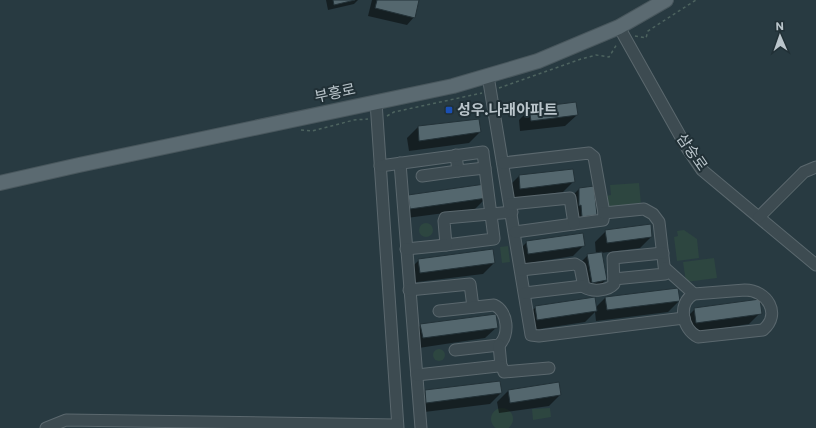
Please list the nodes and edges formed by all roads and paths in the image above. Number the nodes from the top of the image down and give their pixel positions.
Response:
1 (666, 0) edge
2 (619, 27) junction
3 (488, 76) junction
4 (376, 102) junction
5 (456, 155) junction
6 (400, 163) junction
7 (503, 163) junction
8 (380, 166) junction
9 (816, 167) edge
10 (485, 168) junction
11 (458, 171) junction
12 (422, 176) dead end
13 (0, 183) edge
14 (511, 208) junction
15 (604, 213) junction
16 (491, 214) junction
17 (759, 217) junction
18 (574, 224) junction
19 (515, 232) junction
20 (446, 245) junction
21 (406, 249) junction
22 (663, 253) junction
23 (816, 265) edge
24 (665, 268) junction
25 (521, 270) junction
26 (614, 280) junction
27 (583, 286) junction
28 (409, 290) junction
29 (525, 293) junction
30 (694, 294) junction
31 (473, 307) junction
32 (439, 311) dead end
33 (684, 318) junction
34 (498, 345) junction
35 (455, 350) dead end
36 (501, 366) junction
37 (549, 368) dead end
38 (417, 375) junction
39 (398, 427) edge
40 (46, 428) edge
41 (421, 428) edge

1 - 2 main road, 부흥로
2 - 3 main road, 부흥로
2 - 17 street, 삼숭로
3 - 4 main road, 부흥로
3 - 7 street
4 - 8 street
4 - 13 main road, 부흥로
5 - 6 street
5 - 10 street
5 - 11 street
6 - 8 street
6 - 21 street
7 - 14 street
7 - 15 street
8 - 39 street
9 - 17 street
10 - 11 street
10 - 16 street
11 - 12 street
14 - 16 street
14 - 18 street
14 - 19 street
15 - 18 street
15 - 22 street
16 - 20 street
16 - 20 street
17 - 23 street, 삼숭로
18 - 19 street
19 - 25 street
20 - 21 street
21 - 28 street
22 - 24 street
22 - 26 street
24 - 26 street
24 - 30 street
25 - 27 street
25 - 29 street
26 - 27 street
27 - 29 street
28 - 31 street
28 - 38 street
29 - 33 street
30 - 33 street
30 - 33 street
31 - 32 street
31 - 34 street
34 - 35 street
34 - 36 street
36 - 37 street
36 - 38 street
38 - 41 street
39 - 40 street

